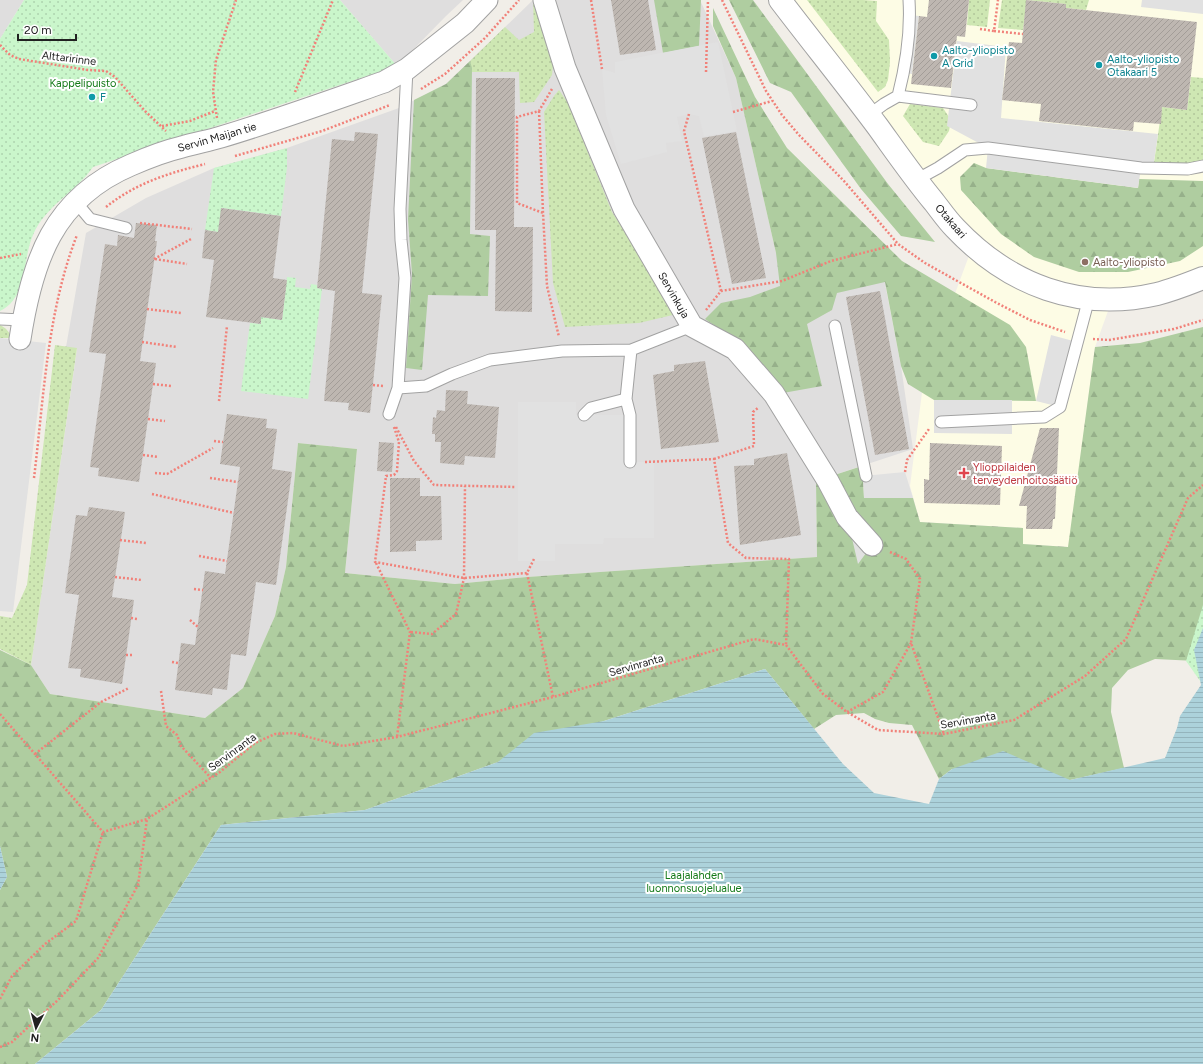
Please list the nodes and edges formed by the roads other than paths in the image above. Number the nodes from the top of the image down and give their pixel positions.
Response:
1 (487, 0) edge
2 (544, 0) edge
3 (780, 0) edge
4 (909, 0) edge
5 (407, 69) junction
6 (898, 96) junction
7 (971, 105) dead end
8 (869, 115) junction
9 (1203, 166) edge
10 (916, 180) junction
11 (74, 201) junction
12 (126, 228) road end
13 (1203, 278) edge
14 (1089, 298) junction
15 (0, 319) edge
16 (692, 326) junction
17 (835, 326) dead end
18 (22, 330) joint
19 (631, 350) junction
20 (398, 388) junction
21 (626, 399) junction
22 (389, 414) road end
23 (584, 414) dead end
24 (941, 422) road end
25 (630, 462) road end
26 (866, 476) dead end
27 (872, 545) road end

1 - 5 street, Servin Maijan tie
2 - 16 street, Servinkuja
3 - 8 street, Otakaari
4 - 6 lane
5 - 11 street, Servin Maijan tie
5 - 20 lane
6 - 7 lane
6 - 8 lane
8 - 10 street, Otakaari
9 - 10 lane
10 - 14 street, Otakaari
11 - 12 lane
11 - 18 street, Servin Maijan tie
13 - 14 street, Otakaari
14 - 24 lane
15 - 18 lane
16 - 19 lane
16 - 27 street, Servinkuja
17 - 26 lane
19 - 20 lane
19 - 21 lane
20 - 22 lane
21 - 23 lane
21 - 25 lane

